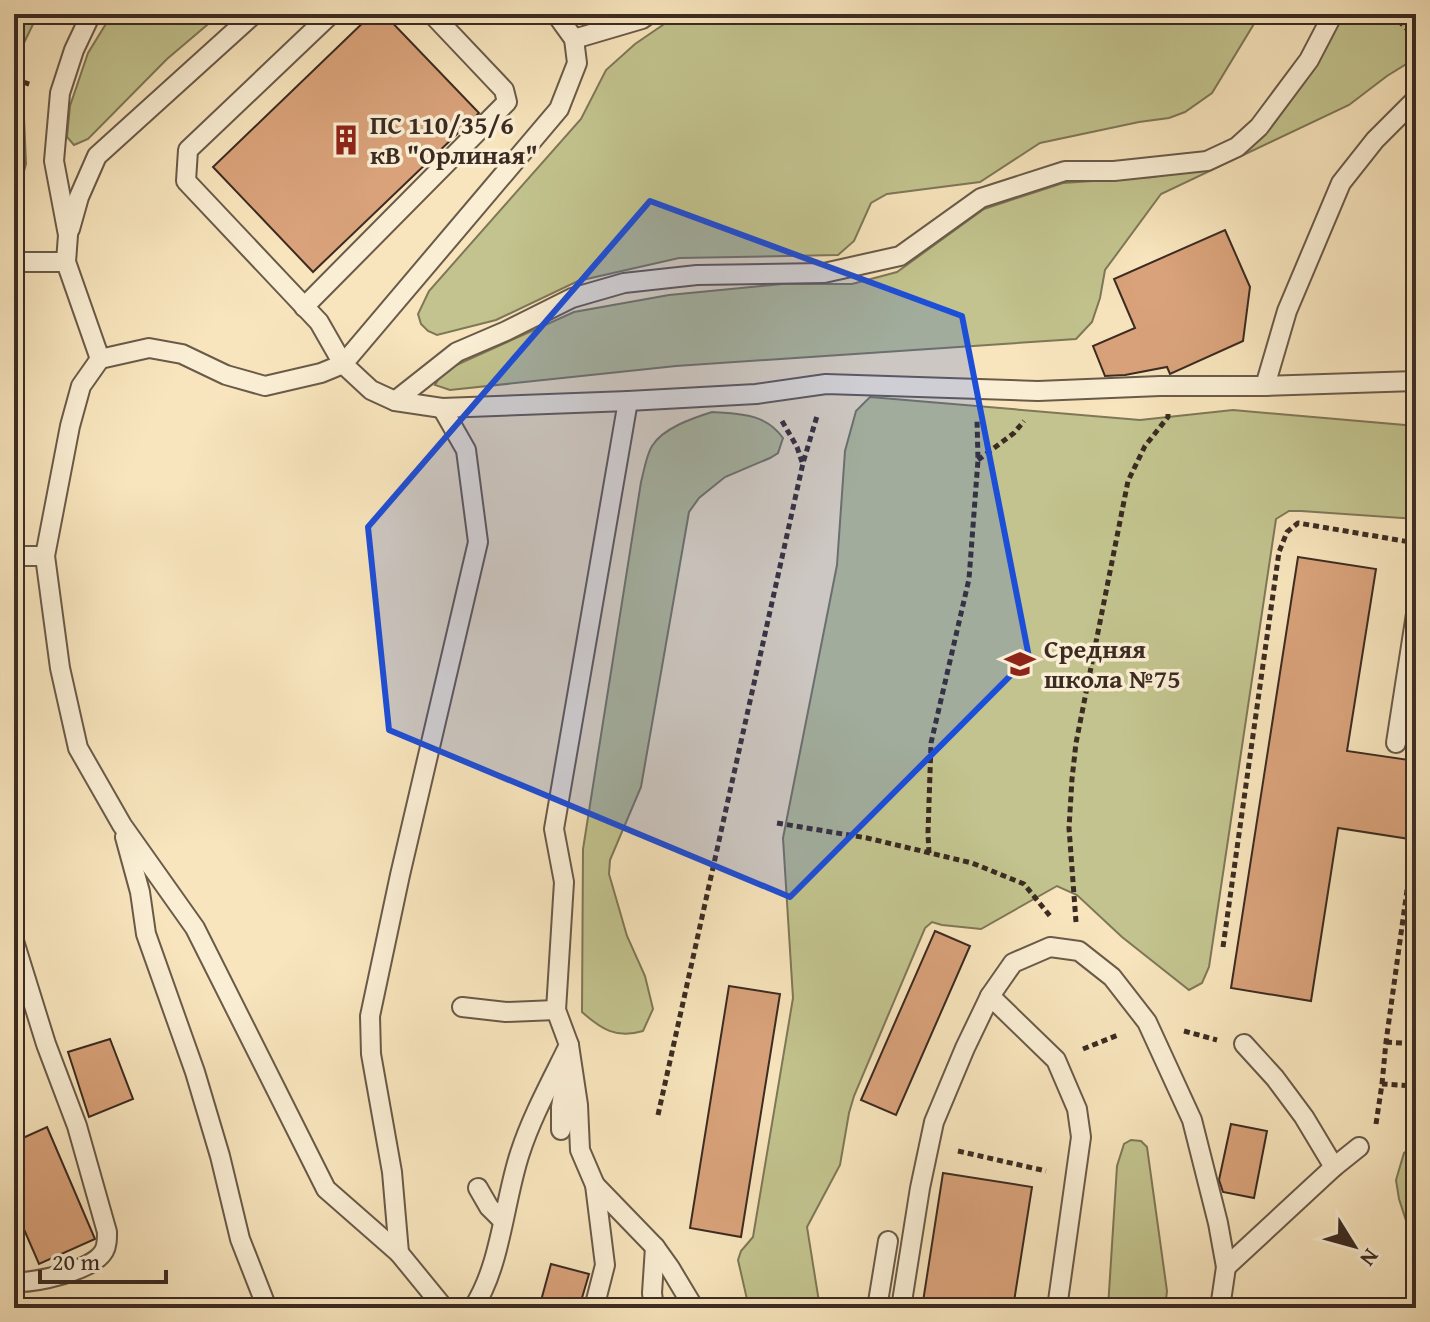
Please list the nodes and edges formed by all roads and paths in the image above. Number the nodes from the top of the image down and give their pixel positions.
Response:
1 (91, 14) edge
2 (254, 14) edge
3 (331, 14) edge
4 (432, 14) edge
5 (556, 14) edge
6 (649, 14) edge
7 (1333, 14) edge
8 (1391, 14) edge
9 (1416, 37) edge
10 (574, 39) junction
11 (1416, 99) edge
12 (68, 235) junction
13 (14, 262) edge
14 (66, 262) junction
15 (304, 307) junction
16 (100, 359) junction
17 (343, 364) junction
18 (1416, 381) edge
19 (826, 384) junction
20 (1160, 386) junction
21 (1265, 386) junction
22 (976, 388) junction
23 (1038, 391) junction
24 (756, 394) junction
25 (395, 401) junction
26 (628, 401) junction
27 (442, 408) junction
28 (978, 460) junction
29 (803, 463) junction
30 (1416, 543) edge
31 (14, 556) edge
32 (45, 556) junction
33 (1416, 614) edge
34 (1396, 743) dead end
35 (777, 823) dead end
36 (122, 825) junction
37 (929, 853) junction
38 (1408, 883) dead end
39 (1024, 884) dead end
40 (14, 941) edge
41 (1223, 947) dead end
42 (1079, 951) junction
43 (990, 996) junction
44 (462, 1007) dead end
45 (556, 1010) junction
46 (1386, 1042) junction
47 (1244, 1044) dead end
48 (1416, 1044) edge
49 (569, 1045) junction
50 (1382, 1084) junction
51 (1416, 1086) edge
52 (658, 1115) dead end
53 (561, 1130) dead end
54 (1359, 1147) joint
55 (962, 1152) dead end
56 (1334, 1167) junction
57 (1075, 1177) junction
58 (595, 1185) junction
59 (478, 1188) dead end
60 (503, 1221) junction
61 (888, 1241) dead end
62 (655, 1247) junction
63 (399, 1253) junction
64 (1226, 1267) junction
65 (14, 1282) edge
66 (267, 1308) edge
67 (444, 1308) edge
68 (473, 1308) edge
69 (594, 1308) edge
70 (654, 1308) edge
71 (694, 1308) edge
72 (877, 1308) edge
73 (901, 1308) edge
74 (1057, 1308) edge
75 (1220, 1308) edge

1 - 12 lane
2 - 12 lane
3 - 15 lane
4 - 15 lane
5 - 10 lane
6 - 10 lane
7 - 25 lane
8 - 9 path
10 - 17 lane
11 - 21 lane
12 - 14 lane
13 - 14 lane
14 - 16 lane
15 - 17 lane
16 - 17 lane
16 - 32 lane
17 - 25 lane
18 - 21 lane
19 - 22 lane
19 - 24 lane
19 - 29 path
20 - 21 lane
20 - 23 lane
20 - 42 path
22 - 23 lane
22 - 28 path
23 - 28 path
24 - 26 lane
24 - 29 path
25 - 27 lane
26 - 27 lane
26 - 45 lane
27 - 63 lane
28 - 37 path
29 - 52 path
30 - 41 path
31 - 32 lane
32 - 36 lane
33 - 34 lane
35 - 37 path
36 - 63 lane
36 - 66 lane
37 - 39 path
38 - 46 path
40 - 65 lane
42 - 43 lane
42 - 64 lane
43 - 57 lane
43 - 73 lane
44 - 45 lane
45 - 49 lane
46 - 48 path
46 - 50 path
47 - 56 lane
49 - 53 lane
49 - 58 lane
49 - 60 lane
50 - 51 path
50 - 54 path
54 - 56 lane
55 - 57 path
56 - 64 lane
57 - 74 lane
58 - 62 lane
58 - 69 lane
59 - 60 lane
60 - 68 lane
61 - 72 lane
62 - 70 lane
62 - 71 lane
63 - 67 lane
64 - 75 lane

